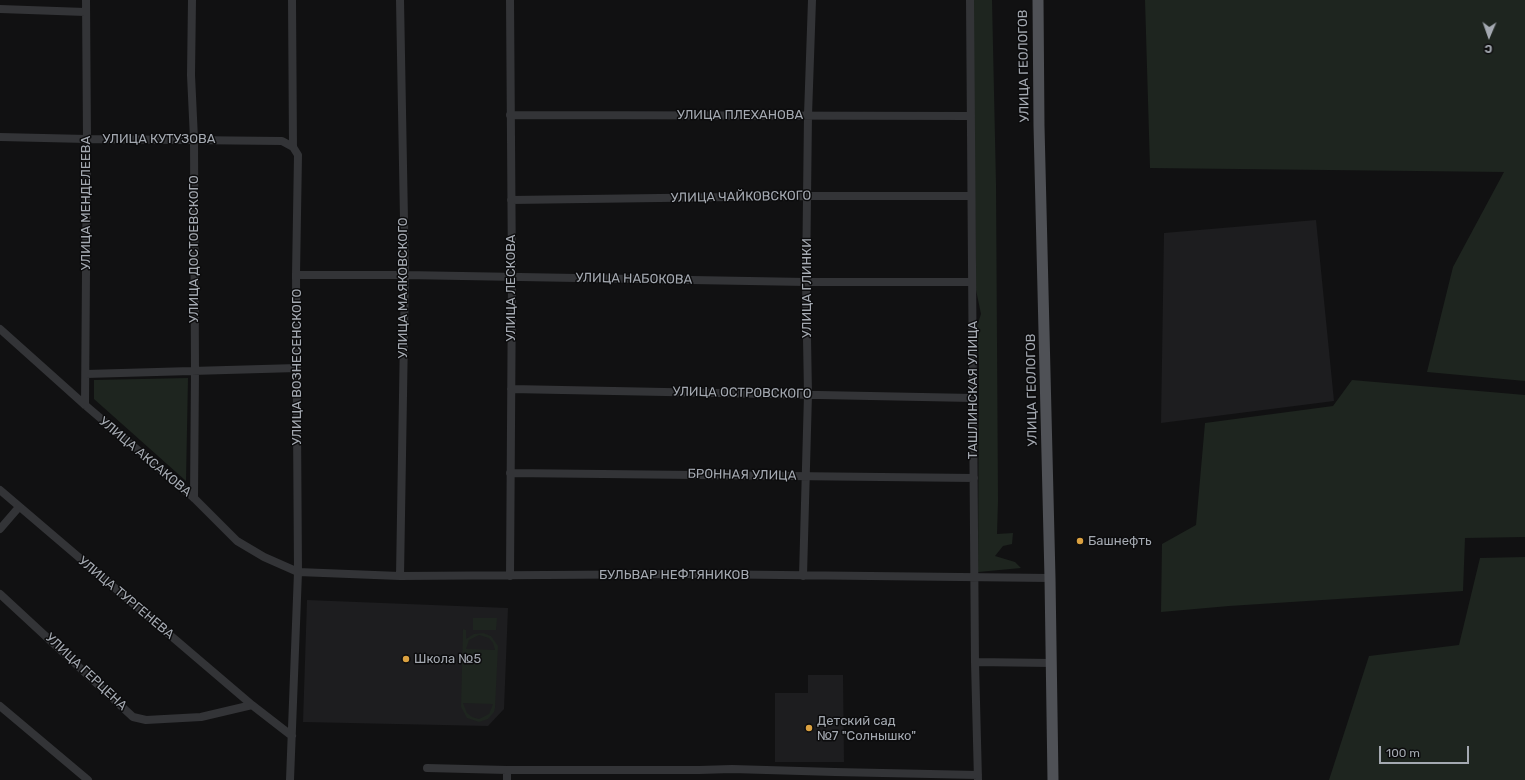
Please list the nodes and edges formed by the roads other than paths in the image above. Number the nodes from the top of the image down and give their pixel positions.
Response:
1 (86, 0) edge
2 (192, 0) edge
3 (292, 0) edge
4 (400, 0) edge
5 (510, 0) edge
6 (812, 0) edge
7 (970, 0) edge
8 (1038, 0) edge
9 (0, 9) edge
10 (86, 12) junction
11 (510, 115) junction
12 (808, 115) junction
13 (971, 116) junction
14 (0, 137) edge
15 (87, 139) junction
16 (194, 139) junction
17 (293, 147) junction
18 (808, 196) junction
19 (972, 196) junction
20 (511, 200) junction
21 (296, 275) junction
22 (404, 275) junction
23 (512, 277) junction
24 (806, 282) junction
25 (972, 282) junction
26 (0, 329) edge
27 (297, 368) junction
28 (195, 371) junction
29 (86, 374) junction
30 (511, 389) junction
31 (808, 394) junction
32 (973, 398) junction
33 (85, 406) junction
34 (510, 473) junction
35 (807, 476) junction
36 (974, 478) junction
37 (0, 490) edge
38 (194, 498) junction
39 (19, 507) junction
40 (0, 529) edge
41 (298, 572) junction
42 (400, 576) junction
43 (510, 576) junction
44 (803, 576) junction
45 (975, 577) junction
46 (1050, 578) junction
47 (0, 594) edge
48 (975, 662) junction
49 (1052, 663) junction
50 (252, 705) junction
51 (0, 706) edge
52 (292, 736) junction
53 (427, 768) dead end
54 (507, 770) junction
55 (978, 777) edge
56 (88, 780) edge
57 (290, 780) edge
58 (507, 780) edge
59 (1053, 780) edge

1 - 10 street, УЛИЦА МЕНДЕЛЕЕВА
2 - 16 street, УЛИЦА ДОСТОЕВСКОГО
3 - 17 street, УЛИЦА ВОЗНЕСЕНСКОГО
4 - 22 street, УЛИЦА МАЯКОВСКОГО
5 - 11 street, УЛИЦА ЛЕСКОВА
6 - 12 street, УЛИЦА ГЛИНКИ
7 - 13 street, ТАШЛИНСКАЯ УЛИЦА
8 - 46 main road, УЛИЦА ГЕОЛОГОВ
9 - 10 street
10 - 15 street, УЛИЦА МЕНДЕЛЕЕВА
11 - 12 street, УЛИЦА ПЛЕХАНОВА
11 - 20 street, УЛИЦА ЛЕСКОВА
12 - 13 street, УЛИЦА ПЛЕХАНОВА
12 - 18 street, УЛИЦА ГЛИНКИ
13 - 19 street, ТАШЛИНСКАЯ УЛИЦА
14 - 15 street, УЛИЦА КУТУЗОВА
15 - 16 street, УЛИЦА КУТУЗОВА
15 - 29 street, УЛИЦА МЕНДЕЛЕЕВА
16 - 17 street, УЛИЦА КУТУЗОВА
16 - 28 street, УЛИЦА ДОСТОЕВСКОГО
17 - 21 street, УЛИЦА ВОЗНЕСЕНСКОГО
18 - 19 street, УЛИЦА ЧАЙКОВСКОГО
18 - 20 street, УЛИЦА ЧАЙКОВСКОГО
18 - 24 street, УЛИЦА ГЛИНКИ
19 - 25 street, ТАШЛИНСКАЯ УЛИЦА
20 - 23 street, УЛИЦА ЛЕСКОВА
21 - 22 street, УЛИЦА НАБОКОВА
21 - 27 street, УЛИЦА ВОЗНЕСЕНСКОГО
22 - 23 street, УЛИЦА НАБОКОВА
22 - 42 street, УЛИЦА МАЯКОВСКОГО
23 - 24 street, УЛИЦА НАБОКОВА
23 - 30 street, УЛИЦА ЛЕСКОВА
24 - 25 street, УЛИЦА НАБОКОВА
24 - 31 street, УЛИЦА ГЛИНКИ
25 - 32 street, ТАШЛИНСКАЯ УЛИЦА
26 - 33 street, УЛИЦА АКСАКОВА
27 - 28 street
27 - 41 street, УЛИЦА ВОЗНЕСЕНСКОГО
28 - 29 street
28 - 38 street, УЛИЦА ДОСТОЕВСКОГО
29 - 33 street, УЛИЦА МЕНДЕЛЕЕВА
30 - 31 street, УЛИЦА ОСТРОВСКОГО
30 - 34 street, УЛИЦА ЛЕСКОВА
31 - 32 street, УЛИЦА ОСТРОВСКОГО
31 - 35 street, УЛИЦА ГЛИНКИ
32 - 36 street, ТАШЛИНСКАЯ УЛИЦА
33 - 38 street, УЛИЦА АКСАКОВА
34 - 35 street, БРОННАЯ УЛИЦА
34 - 43 street, УЛИЦА ЛЕСКОВА
35 - 36 street, БРОННАЯ УЛИЦА
35 - 44 street, УЛИЦА ГЛИНКИ
36 - 45 street, ТАШЛИНСКАЯ УЛИЦА
37 - 39 street, УЛИЦА ТУРГЕНЕВА
38 - 41 street, УЛИЦА АКСАКОВА
39 - 40 street
39 - 50 street, УЛИЦА ТУРГЕНЕВА
41 - 42 street, БУЛЬВАР НЕФТЯНИКОВ
41 - 52 street, УЛИЦА ВОЗНЕСЕНСКОГО
42 - 43 street, БУЛЬВАР НЕФТЯНИКОВ
43 - 44 street, БУЛЬВАР НЕФТЯНИКОВ
44 - 45 street, БУЛЬВАР НЕФТЯНИКОВ
45 - 46 street, БУЛЬВАР НЕФТЯНИКОВ
45 - 48 street, ТАШЛИНСКАЯ УЛИЦА
46 - 49 main road, УЛИЦА ГЕОЛОГОВ
47 - 50 street, УЛИЦА ГЕРЦЕНА
48 - 49 street
48 - 55 street, ТАШЛИНСКАЯ УЛИЦА
49 - 59 main road, УЛИЦА ГЕОЛОГОВ
50 - 52 street
51 - 56 street
52 - 57 street, УЛИЦА ВОЗНЕСЕНСКОГО
53 - 54 street
54 - 55 street
54 - 58 street

